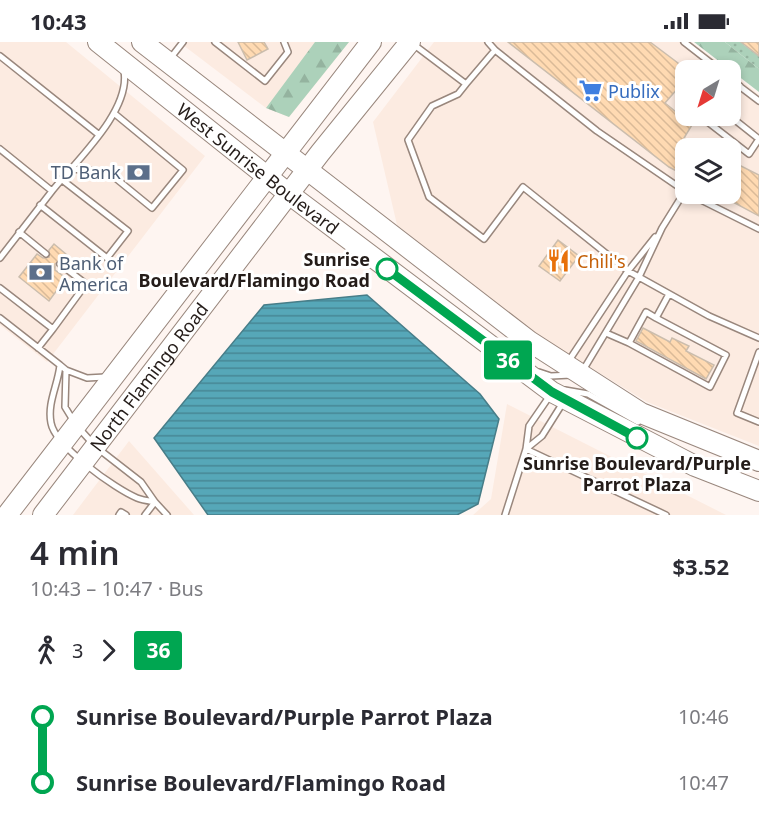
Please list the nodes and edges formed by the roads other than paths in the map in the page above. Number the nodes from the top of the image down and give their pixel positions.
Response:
1 (98, 42) edge
2 (142, 42) edge
3 (183, 42) edge
4 (215, 42) edge
5 (284, 42) edge
6 (371, 42) edge
7 (410, 42) edge
8 (488, 42) edge
9 (684, 42) edge
10 (495, 50) junction
11 (0, 56) edge
12 (707, 60) edge
13 (122, 61) junction
14 (168, 62) junction
15 (466, 84) junction
16 (741, 87) edge
17 (759, 101) edge
18 (115, 114) junction
19 (741, 125) edge
20 (713, 126) edge
21 (98, 134) junction
22 (0, 149) edge
23 (284, 153) junction
24 (70, 169) junction
25 (307, 171) junction
26 (266, 175) junction
27 (62, 179) junction
28 (675, 184) edge
29 (52, 191) junction
30 (289, 194) junction
31 (678, 204) edge
32 (710, 204) edge
33 (40, 206) junction
34 (662, 228) junction
35 (759, 229) edge
36 (20, 232) junction
37 (46, 254) dead end
38 (0, 258) edge
39 (60, 264) dead end
40 (628, 271) junction
41 (639, 277) junction
42 (0, 288) edge
43 (669, 294) junction
44 (437, 307) junction
45 (0, 318) edge
46 (656, 318) junction
47 (53, 329) junction
48 (606, 333) junction
49 (759, 338) edge
50 (629, 343) junction
51 (503, 345) dead end
52 (38, 348) junction
53 (759, 353) edge
54 (60, 365) junction
55 (530, 365) dead end
56 (574, 369) junction
57 (66, 370) junction
58 (113, 376) junction
59 (559, 396) junction
60 (759, 422) edge
61 (644, 424) dead end
62 (76, 425) junction
63 (63, 441) junction
64 (96, 447) junction
65 (526, 449) junction
66 (759, 461) edge
67 (83, 463) junction
68 (759, 490) edge
69 (155, 502) junction
70 (7, 515) edge
71 (43, 515) edge
72 (118, 515) edge
73 (126, 515) edge
74 (145, 515) edge
75 (168, 515) edge
76 (505, 515) edge
77 (666, 515) edge

1 - 13 highway, West Sunrise Boulevard
2 - 14 highway, West Sunrise Boulevard
3 - 14 lane
4 - 5 lane
6 - 23 highway, North Flamingo Road
7 - 15 lane
7 - 25 highway, North Flamingo Road
8 - 10 lane
9 - 12 lane
10 - 15 lane
10 - 28 lane
11 - 21 lane
13 - 18 lane
13 - 26 highway, West Sunrise Boulevard
14 - 23 highway, West Sunrise Boulevard
15 - 40 lane
16 - 17 lane
18 - 21 lane
18 - 24 lane
19 - 20 lane
21 - 24 lane
22 - 29 lane
23 - 25 highway, West Sunrise Boulevard
23 - 26 highway, North Flamingo Road
24 - 27 lane
25 - 30 highway, North Flamingo Road
25 - 56 highway, West Sunrise Boulevard
26 - 30 highway, West Sunrise Boulevard
26 - 58 highway, North Flamingo Road
27 - 29 lane
27 - 33 lane
29 - 33 lane
30 - 44 highway, West Sunrise Boulevard
30 - 64 highway, North Flamingo Road
31 - 34 lane
32 - 35 lane
33 - 36 lane
34 - 40 lane
34 - 41 lane
36 - 37 lane
36 - 38 lane
39 - 47 lane
40 - 41 lane
40 - 56 lane
41 - 43 lane
41 - 48 lane
42 - 47 lane
43 - 46 lane
43 - 49 lane
44 - 51 lane
44 - 59 highway, West Sunrise Boulevard
45 - 52 lane
46 - 50 lane
46 - 50 lane
47 - 52 lane
48 - 50 lane
48 - 56 lane
52 - 54 lane
53 - 60 lane
54 - 57 lane
54 - 63 lane
55 - 56 lane
56 - 66 highway, West Sunrise Boulevard
57 - 58 lane
57 - 62 lane
58 - 62 highway, North Flamingo Road
59 - 61 lane
59 - 65 lane
59 - 65 lane
59 - 68 highway, West Sunrise Boulevard
62 - 63 highway, North Flamingo Road
62 - 64 lane
63 - 67 lane
63 - 70 highway, North Flamingo Road
64 - 67 highway, North Flamingo Road
64 - 69 lane
65 - 76 lane
65 - 77 lane
67 - 69 lane
67 - 71 highway, North Flamingo Road
69 - 74 lane
69 - 75 lane
72 - 73 lane

